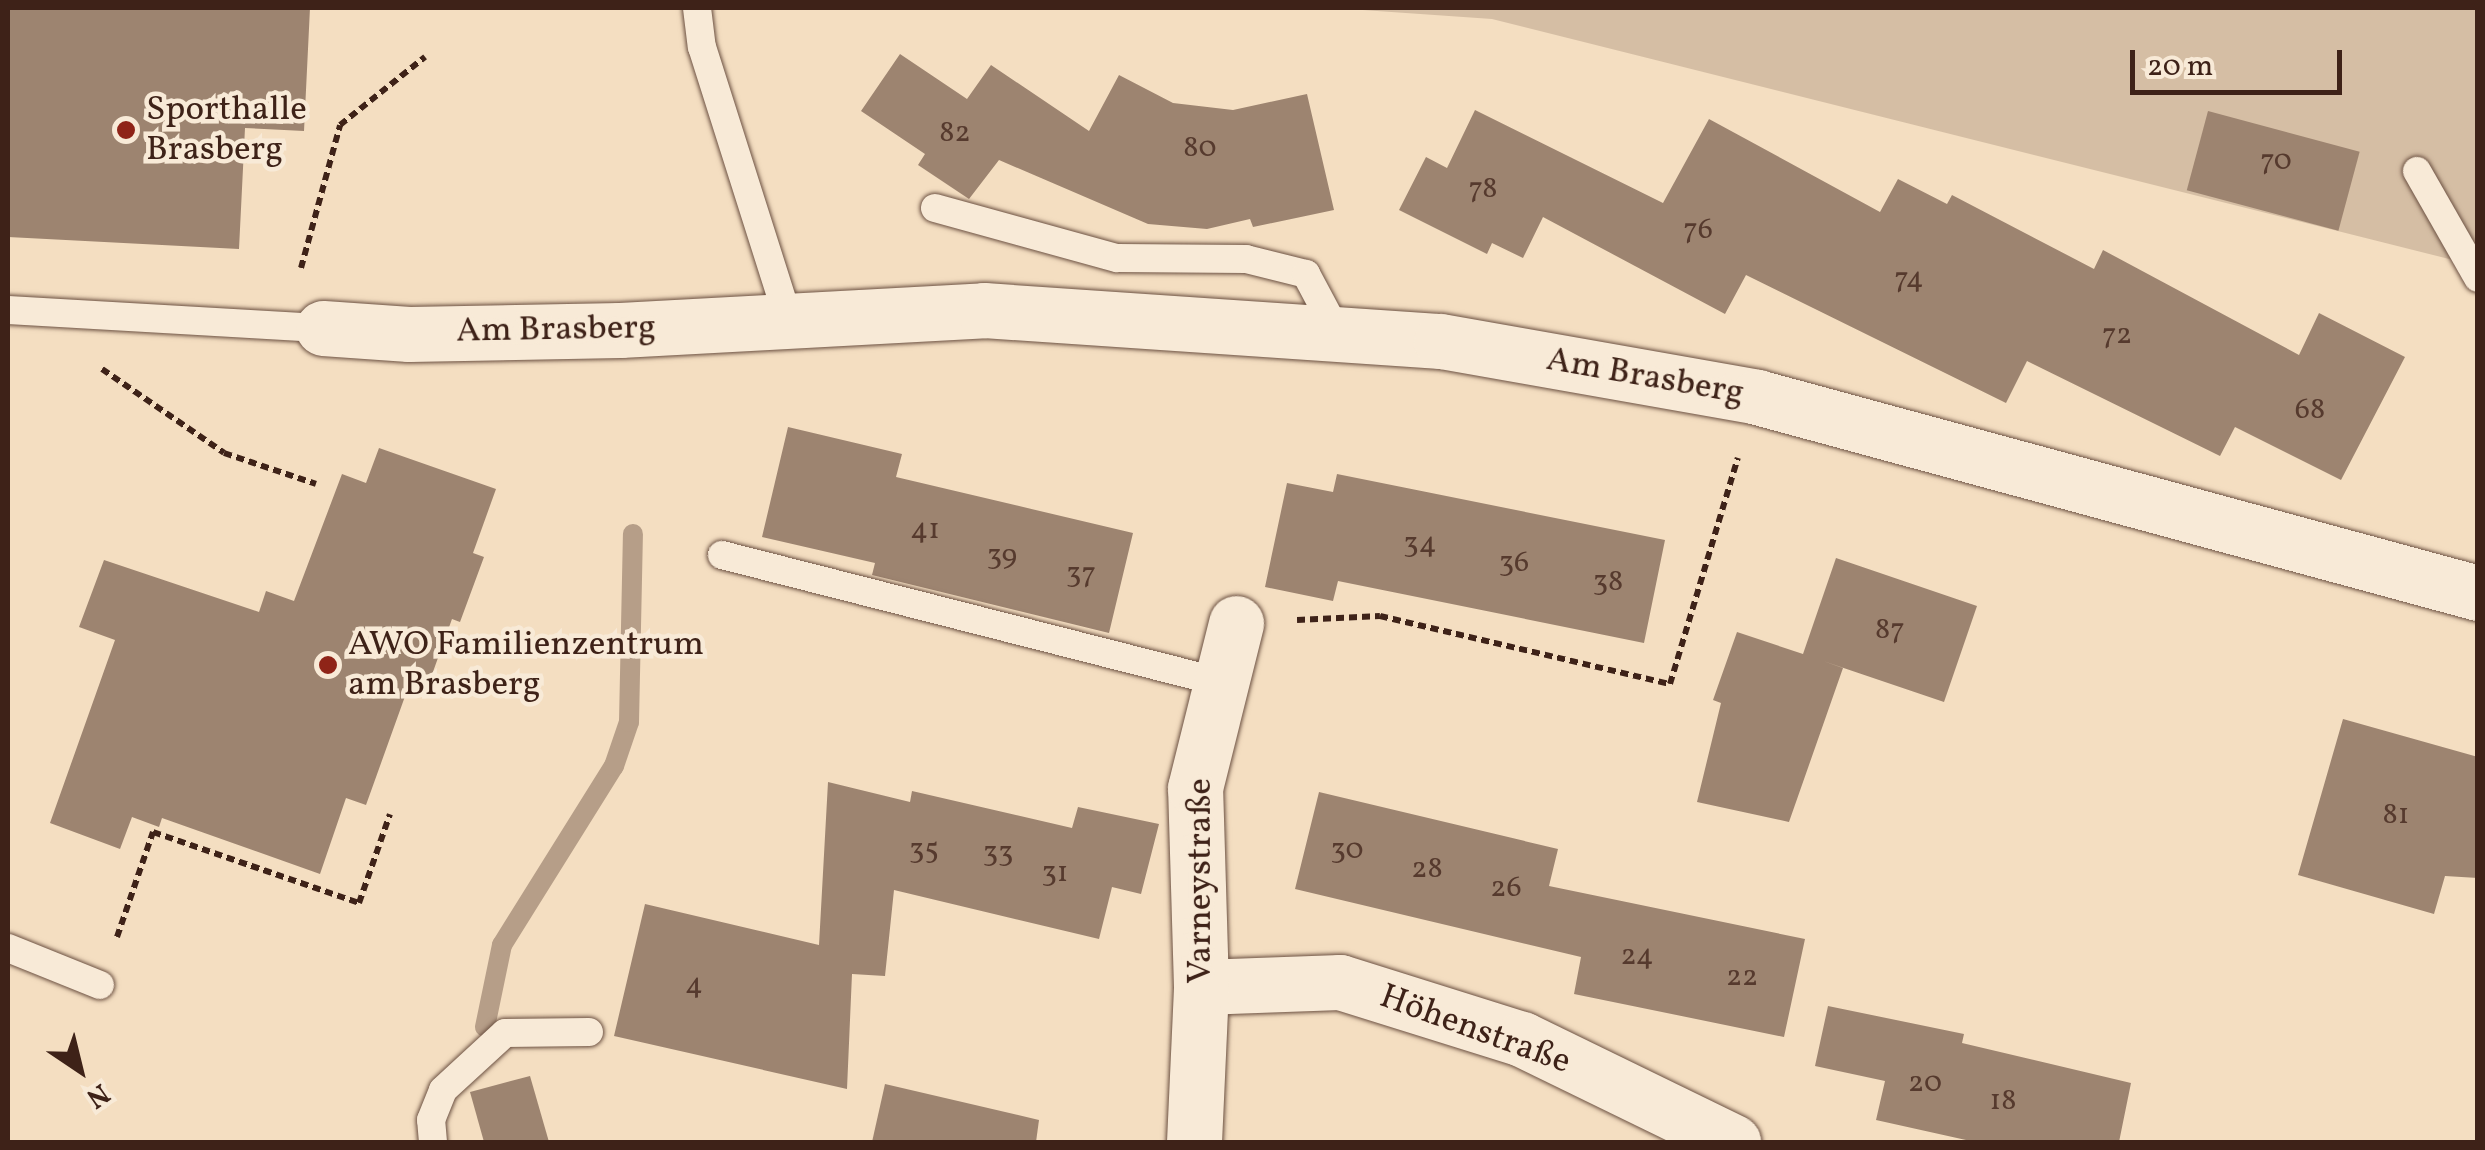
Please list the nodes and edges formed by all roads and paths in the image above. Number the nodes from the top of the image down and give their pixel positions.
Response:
1 (697, 8) edge
2 (425, 56) dead end
3 (2418, 171) dead end
4 (935, 208) dead end
5 (303, 247) dead end
6 (2478, 278) edge
7 (8, 310) edge
8 (74, 316) junction
9 (789, 322) junction
10 (323, 328) joint
11 (1338, 334) junction
12 (1757, 397) junction
13 (316, 484) dead end
14 (722, 555) dead end
15 (2478, 593) edge
16 (1236, 624) joint
17 (1220, 682) junction
18 (390, 814) dead end
19 (120, 928) dead end
20 (8, 948) edge
21 (100, 985) dead end
22 (1201, 987) junction
23 (589, 1032) dead end
24 (433, 1142) edge
25 (1194, 1142) edge
26 (1734, 1142) edge

1 - 9 lane
2 - 5 path
3 - 6 lane
4 - 11 lane
7 - 8 lane
8 - 10 lane
8 - 13 path
9 - 10 street, Am Brasberg
9 - 11 street, Am Brasberg
11 - 12 street, Am Brasberg
12 - 15 street, Am Brasberg
12 - 16 path
14 - 17 lane
16 - 17 street, Varneystraße
17 - 22 street, Varneystraße
18 - 19 path
20 - 21 lane
22 - 25 street, Varneystraße
22 - 26 street, Höhenstraße
23 - 24 lane

